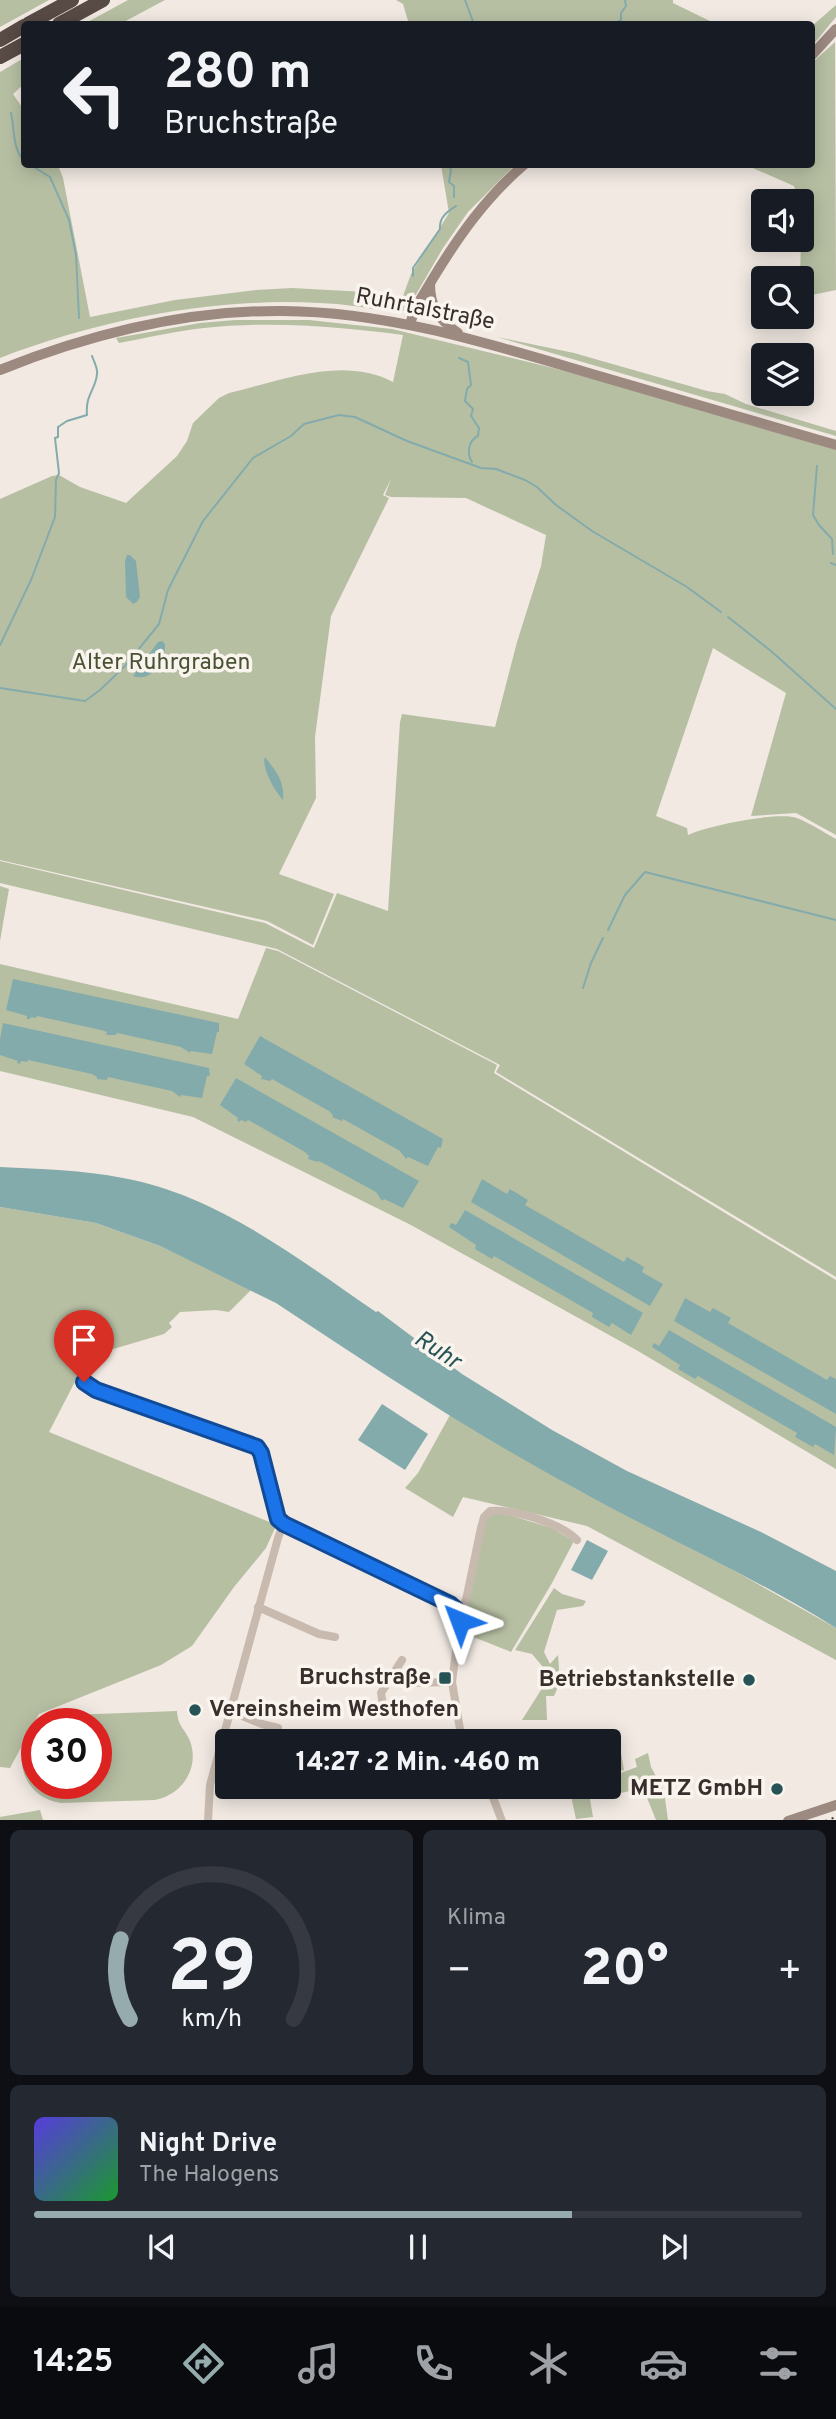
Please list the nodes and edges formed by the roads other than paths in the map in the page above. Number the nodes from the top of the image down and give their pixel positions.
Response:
1 (72, 0) edge
2 (103, 0) edge
3 (33, 21) edge
4 (64, 21) edge
5 (21, 28) edge
6 (836, 29) edge
7 (0, 40) edge
8 (21, 46) edge
9 (815, 51) edge
10 (0, 57) edge
11 (521, 168) edge
12 (430, 284) junction
13 (430, 297) junction
14 (416, 325) junction
15 (460, 335) junction
16 (0, 370) edge
17 (836, 445) edge
18 (84, 1382) dead end
19 (284, 1524) junction
20 (577, 1540) dead end
21 (258, 1607) junction
22 (459, 1612) junction
23 (335, 1637) dead end
24 (402, 1660) dead end
25 (390, 1679) junction
26 (452, 1682) junction
27 (230, 1712) junction
28 (384, 1712) dead end
29 (278, 1728) dead end
30 (460, 1729) edge
31 (493, 1799) edge
32 (836, 1805) edge
33 (208, 1820) edge
34 (502, 1820) edge
35 (791, 1820) edge

1 - 3 highway
2 - 4 highway
5 - 7 highway
6 - 9 main road
8 - 10 highway
11 - 12 main road
12 - 13 main road
12 - 14 main road
13 - 14 main road
13 - 15 main road
14 - 15 main road, Ruhrtalstraße
14 - 16 main road, Ruhrtalstraße
15 - 17 main road, Ruhrtalstraße
18 - 19 street
19 - 21 street
19 - 22 street
20 - 22 street
21 - 23 street
21 - 27 street
22 - 26 street
24 - 25 street
25 - 26 street
25 - 28 street
26 - 30 street
27 - 29 street
27 - 33 street
31 - 34 street
32 - 35 main road

